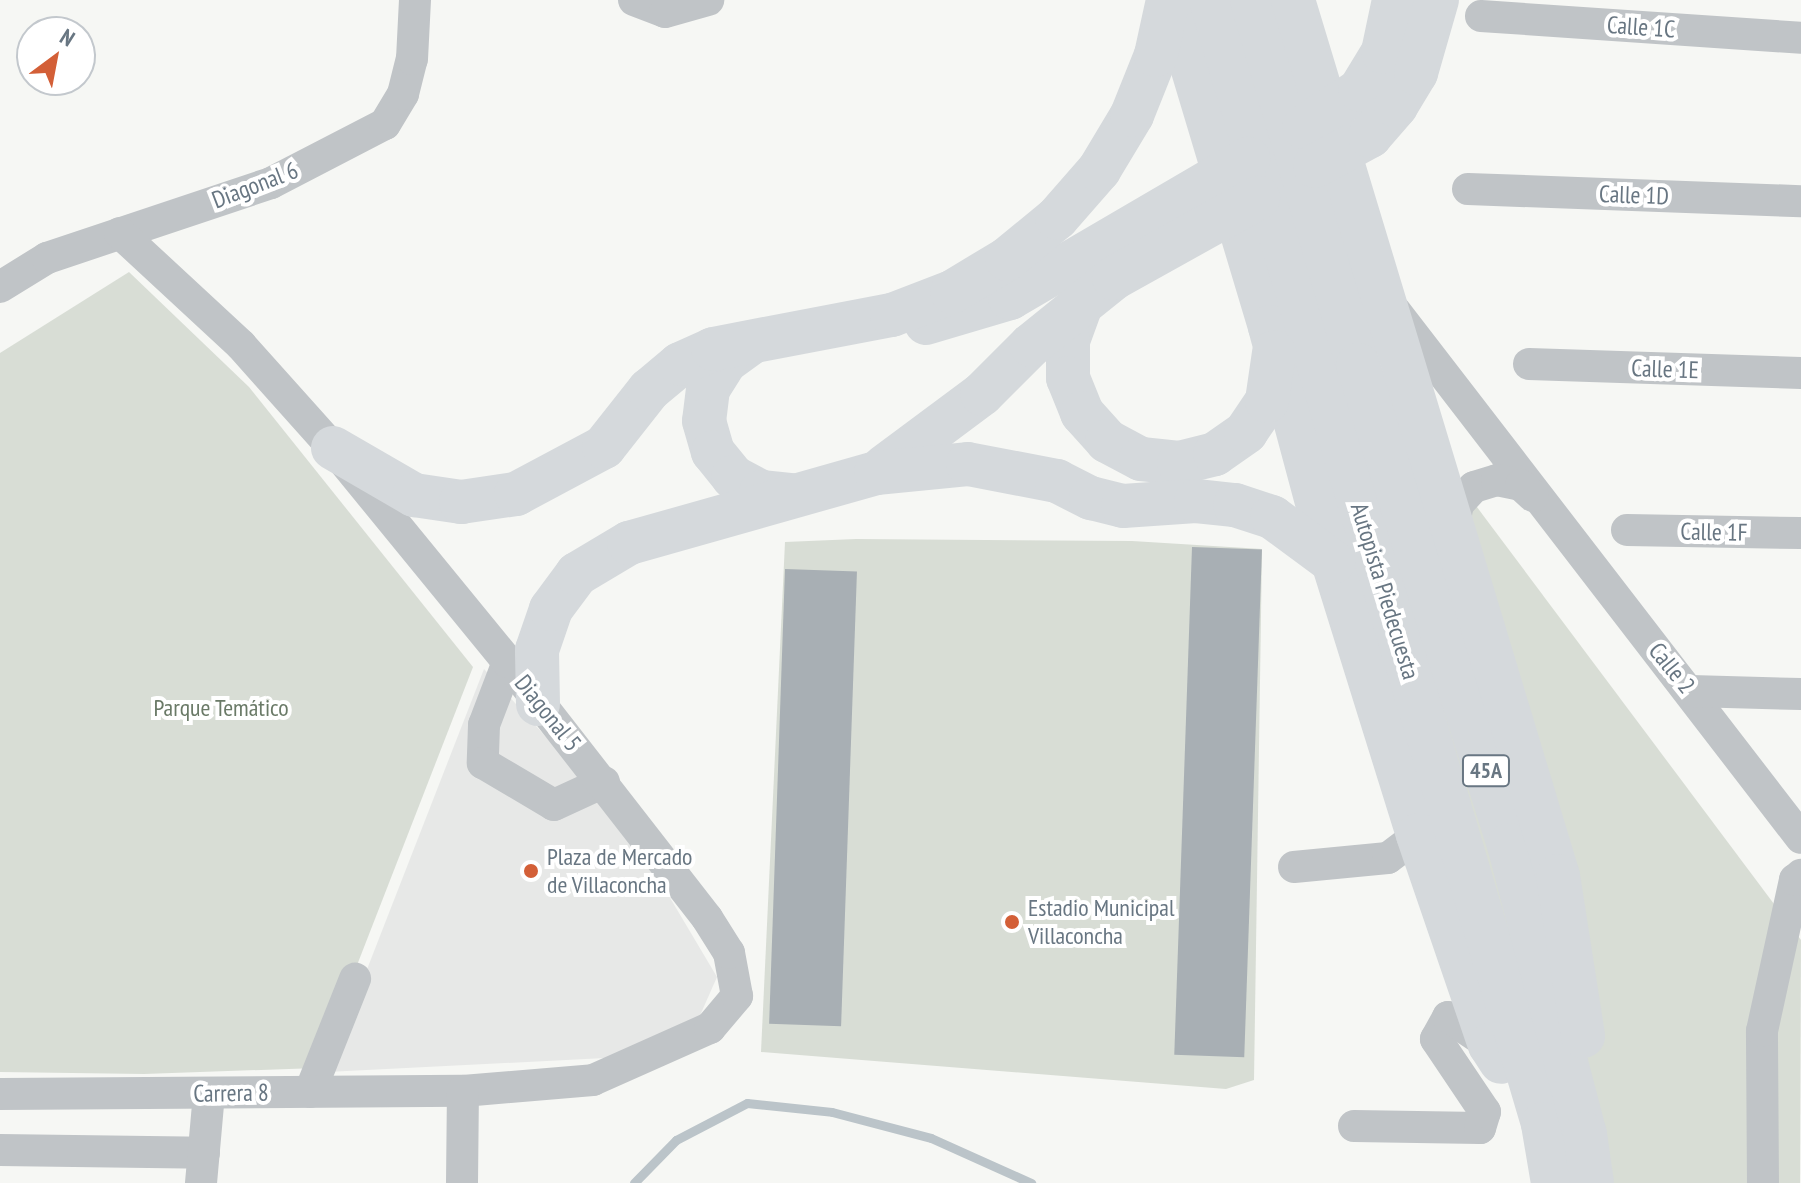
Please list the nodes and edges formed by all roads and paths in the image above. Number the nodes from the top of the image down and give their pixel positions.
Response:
1 (415, 0) edge
2 (634, 0) edge
3 (708, 0) edge
4 (1170, 0) edge
5 (1211, 0) edge
6 (1252, 0) edge
7 (1293, 0) edge
8 (1394, 0) edge
9 (1437, 0) edge
10 (1481, 16) dead end
11 (1801, 38) edge
12 (1468, 189) dead end
13 (1801, 201) edge
14 (120, 233) junction
15 (0, 287) edge
16 (1388, 301) junction
17 (1081, 305) junction
18 (1270, 327) junction
19 (829, 328) junction
20 (751, 343) junction
21 (1529, 364) dead end
22 (1801, 373) edge
23 (1340, 374) junction
24 (333, 448) junction
25 (876, 473) junction
26 (794, 495) junction
27 (1538, 501) junction
28 (1453, 528) junction
29 (1627, 530) dead end
30 (1801, 533) edge
31 (1333, 562) junction
32 (508, 662) junction
33 (1691, 691) junction
34 (1801, 694) edge
35 (538, 704) junction
36 (604, 782) junction
37 (1418, 835) junction
38 (1801, 838) edge
39 (1294, 867) dead end
40 (1801, 875) edge
41 (355, 979) dead end
42 (1490, 1045) junction
43 (463, 1091) junction
44 (310, 1092) junction
45 (209, 1093) junction
46 (0, 1094) edge
47 (1543, 1124) junction
48 (1354, 1126) dead end
49 (1585, 1134) junction
50 (0, 1150) edge
51 (203, 1168) edge
52 (462, 1183) edge
53 (1553, 1183) edge
54 (1592, 1183) edge
55 (1763, 1183) edge

1 - 14 street, Diagonal 6
2 - 3 street
4 - 18 highway
4 - 19 highway
5 - 23 highway, Autopista Piedecuesta / 45A
6 - 23 highway, Autopista Piedecuesta / 45A
7 - 16 highway
8 - 19 highway
9 - 17 highway
10 - 11 street, Calle 1C
12 - 13 street, Calle 1D
14 - 15 street, Diagonal 6
14 - 24 street, Diagonal 5
16 - 27 street, Calle 2
16 - 28 highway
17 - 18 highway
17 - 25 highway
18 - 31 highway
19 - 20 highway
20 - 24 highway
20 - 26 highway
21 - 22 street, Calle 1E
23 - 47 highway, Autopista Piedecuesta / 45A
23 - 49 highway, Autopista Piedecuesta / 45A
24 - 32 street, Diagonal 5
25 - 26 highway
25 - 31 highway
26 - 35 highway
27 - 28 street, Calle 2
27 - 33 street, Calle 2
28 - 49 highway
29 - 30 street, Calle 1F
31 - 37 highway
32 - 35 street, Diagonal 5
32 - 36 street
33 - 34 street
33 - 38 street, Calle 2
35 - 36 street, Diagonal 5
36 - 43 street, Diagonal 5
37 - 39 street
37 - 42 highway
40 - 55 street
41 - 44 street
42 - 47 highway
42 - 48 street
43 - 44 street, Carrera 8
43 - 52 street
44 - 45 street, Carrera 8
45 - 46 street, Carrera 8
45 - 51 street
47 - 53 highway, Autopista Piedecuesta / 45A
49 - 54 highway, Autopista Piedecuesta / 45A
50 - 51 street

